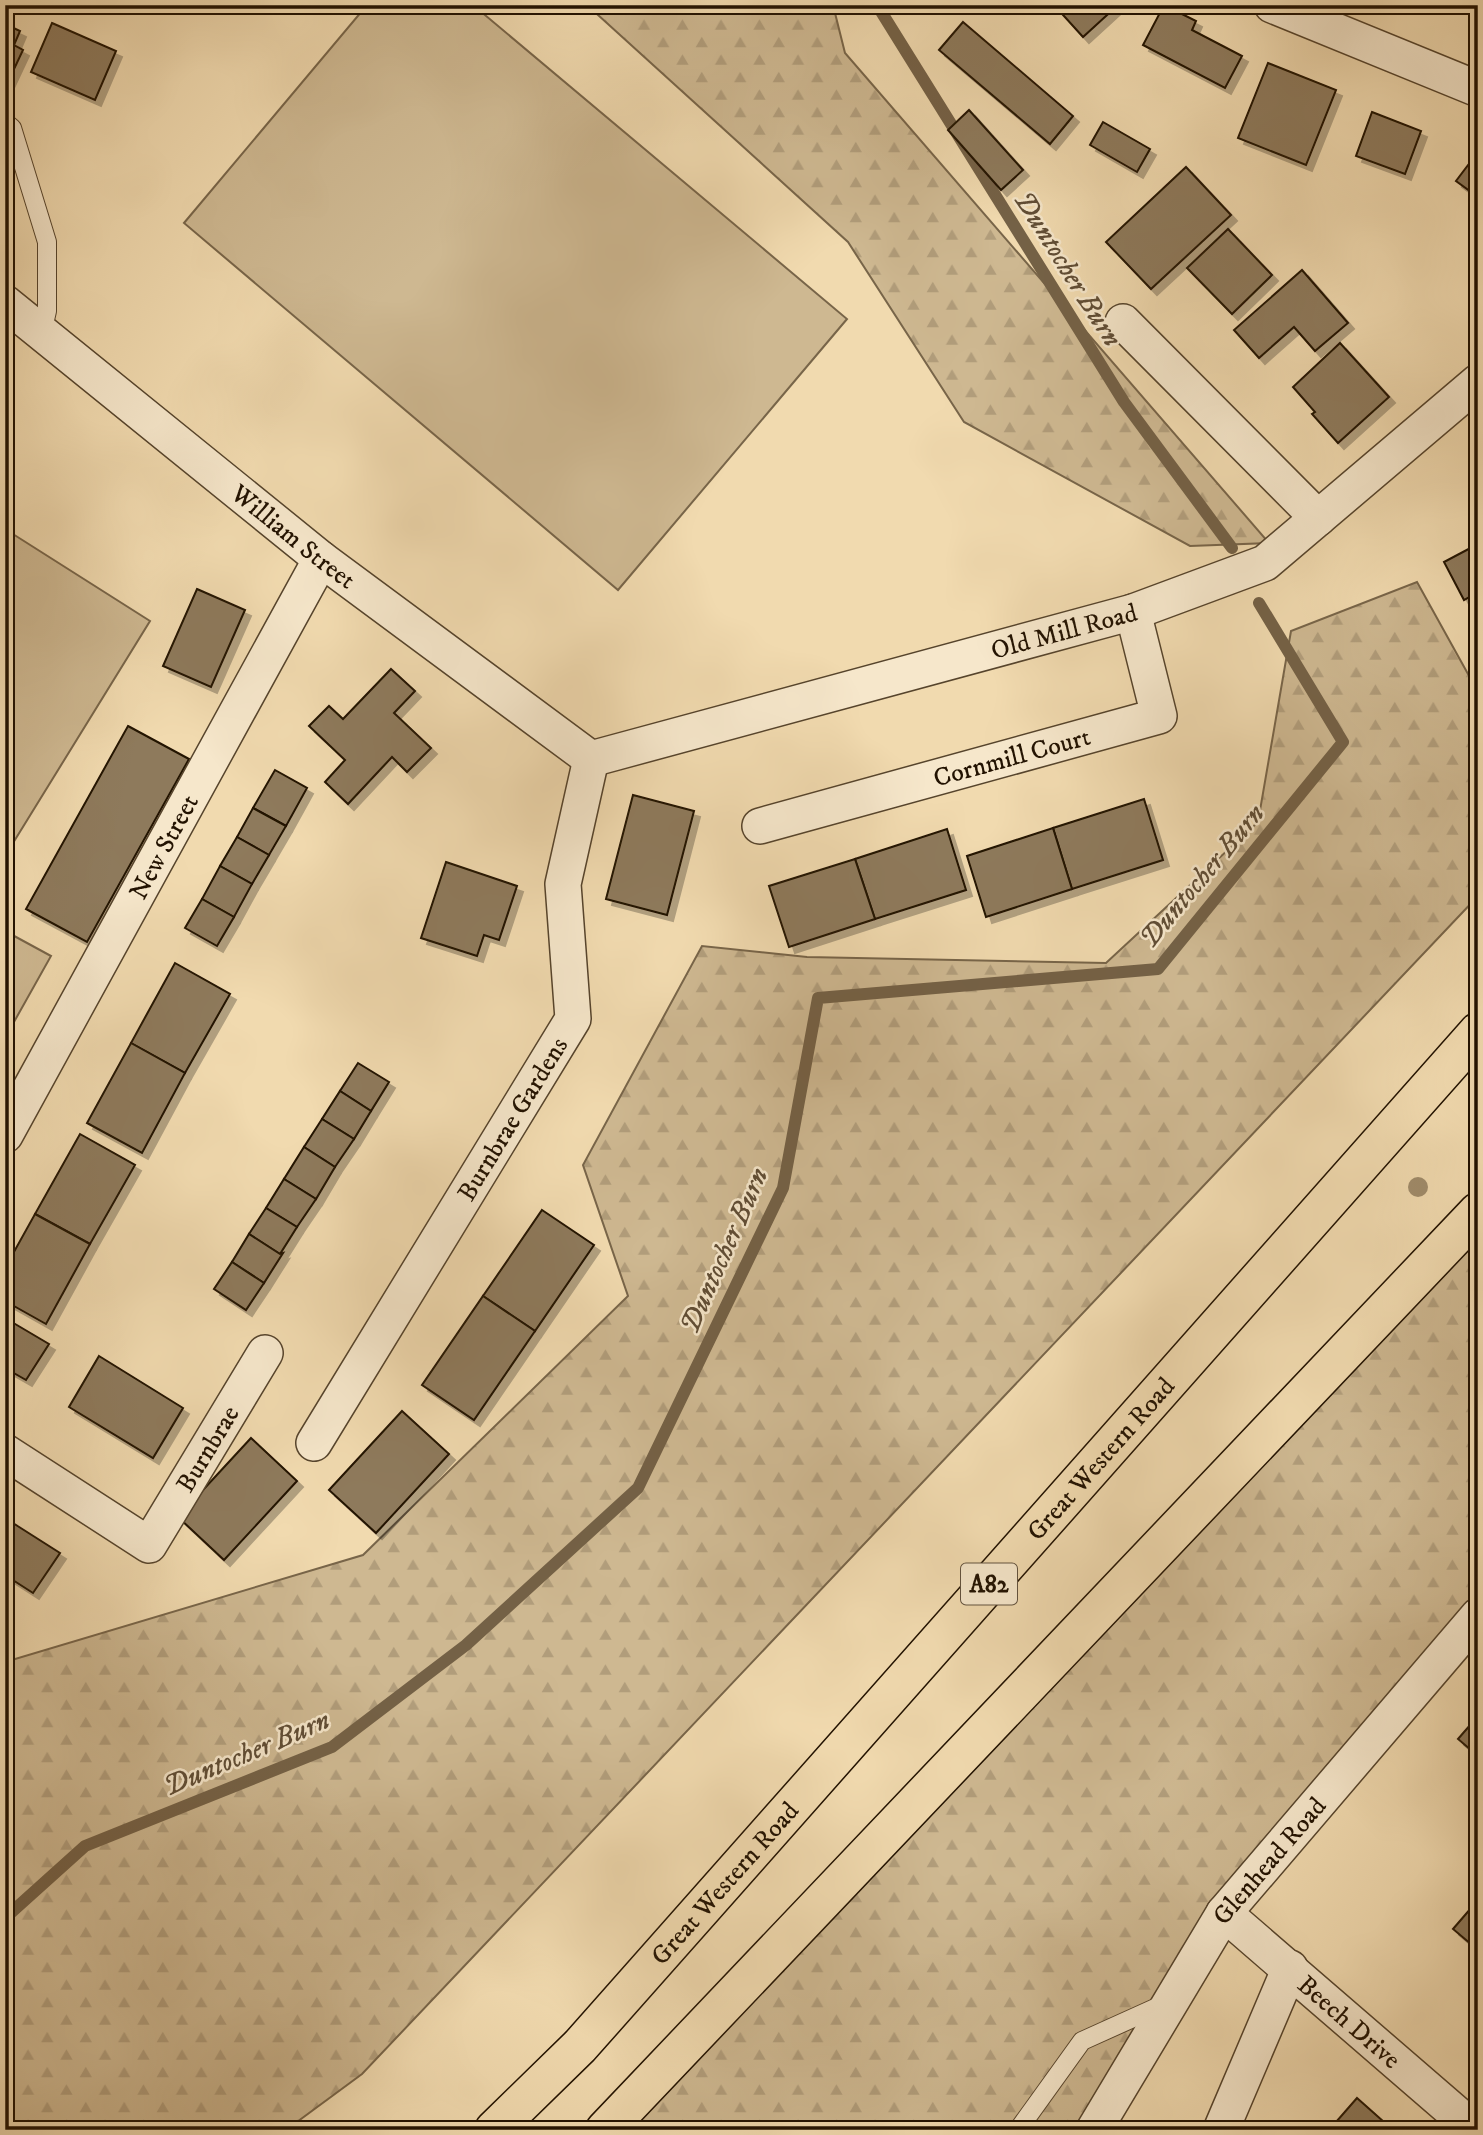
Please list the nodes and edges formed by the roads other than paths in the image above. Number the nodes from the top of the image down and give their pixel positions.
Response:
1 (1272, 5) edge
2 (1478, 89) edge
3 (5, 121) edge
4 (5, 303) edge
5 (1123, 322) dead end
6 (42, 333) junction
7 (1478, 382) edge
8 (1318, 518) junction
9 (321, 559) junction
10 (1133, 612) junction
11 (591, 759) junction
12 (760, 825) dead end
13 (1478, 1032) edge
14 (5, 1135) edge
15 (1478, 1212) edge
16 (265, 1353) dead end
17 (314, 1443) dead end
18 (5, 1452) edge
19 (1478, 1616) edge
20 (1224, 1913) junction
21 (1290, 1968) junction
22 (1171, 2001) junction
23 (494, 2130) edge
24 (604, 2130) edge
25 (1018, 2130) edge
26 (1094, 2130) edge
27 (1222, 2130) edge
28 (1475, 2130) edge

1 - 2 street
3 - 6 lane
4 - 6 street, William Street
5 - 8 street
6 - 9 street, William Street
7 - 8 street, Old Mill Road
8 - 10 street, Old Mill Road
9 - 11 street, William Street
9 - 14 street, New Street
10 - 11 street, Old Mill Road
10 - 12 street, Cornmill Court
11 - 17 street, Burnbrae Gardens
13 - 23 main road, Great Western Road / A82
15 - 24 main road
16 - 18 street, Burnbrae
19 - 20 street, Glenhead Road
20 - 21 street, Beech Drive
20 - 22 street, Glenhead Road
21 - 27 street
21 - 28 street, Beech Drive
22 - 25 lane
22 - 26 street, Glenhead Road

